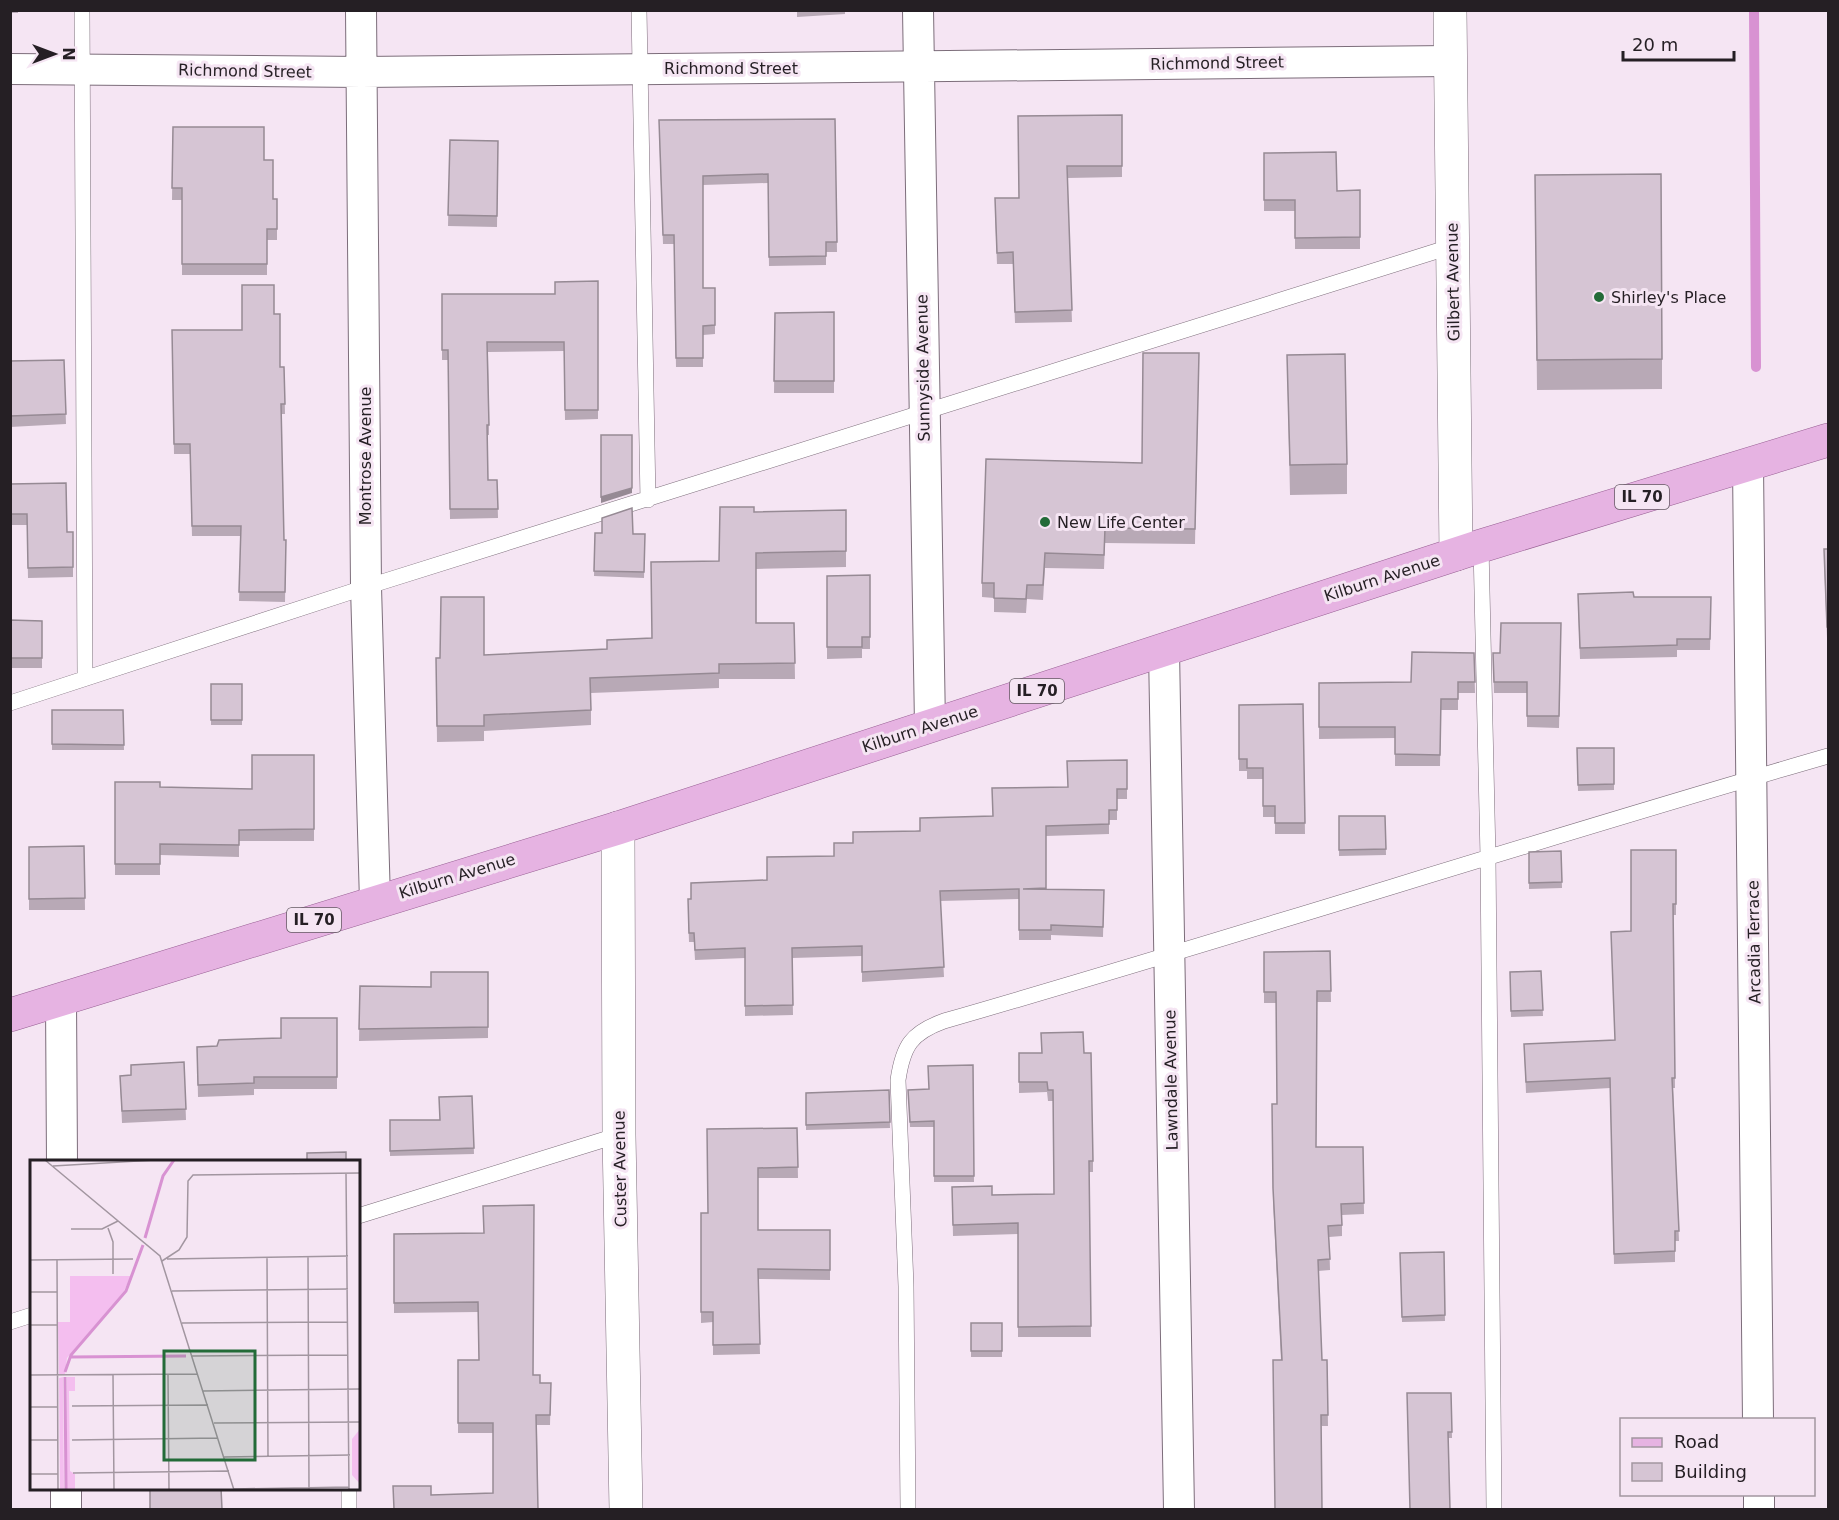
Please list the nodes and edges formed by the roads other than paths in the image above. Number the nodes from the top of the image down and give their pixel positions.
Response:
1 (82, 10) edge
2 (361, 10) edge
3 (639, 10) edge
4 (918, 10) edge
5 (1450, 10) edge
6 (1451, 61) junction
7 (919, 67) junction
8 (83, 68) junction
9 (640, 68) junction
10 (10, 69) edge
11 (362, 72) junction
12 (1453, 246) junction
13 (923, 412) junction
14 (1828, 440) edge
15 (1748, 465) junction
16 (648, 500) junction
17 (1468, 550) junction
18 (366, 587) junction
19 (1164, 650) junction
20 (85, 678) junction
21 (10, 703) edge
22 (930, 725) junction
23 (1828, 756) edge
24 (1752, 778) junction
25 (618, 828) junction
26 (1488, 856) junction
27 (375, 901) junction
28 (1169, 956) junction
29 (61, 1000) junction
30 (10, 1015) edge
31 (619, 1135) junction
32 (62, 1160) edge
33 (360, 1215) edge
34 (30, 1317) edge
35 (10, 1322) edge
36 (1758, 1418) edge
37 (66, 1490) edge
38 (349, 1490) edge
39 (66, 1509) edge
40 (350, 1509) edge
41 (626, 1509) edge
42 (908, 1509) edge
43 (1179, 1509) edge
44 (1494, 1509) edge

1 - 8 lane
2 - 11 street, Montrose Avenue
3 - 9 lane
4 - 7 street, Sunnyside Avenue
5 - 6 street, Gilbert Avenue
6 - 7 street, Richmond Street
6 - 12 street, Gilbert Avenue
7 - 9 street, Richmond Street
7 - 13 street, Sunnyside Avenue
8 - 10 street, Richmond Street
8 - 11 street, Richmond Street
8 - 20 lane
9 - 11 street, Richmond Street
9 - 16 lane
11 - 18 street, Montrose Avenue
12 - 13 lane
12 - 17 street, Gilbert Avenue
13 - 16 lane
13 - 22 street, Sunnyside Avenue
14 - 15 main road, Kilburn Avenue / IL 70
15 - 17 main road, Kilburn Avenue / IL 70
15 - 24 street, Arcadia Terrace
16 - 18 lane
17 - 19 main road, Kilburn Avenue / IL 70
17 - 26 lane
18 - 20 lane
18 - 27 street, Montrose Avenue
19 - 22 main road, Kilburn Avenue / IL 70
19 - 28 street, Lawndale Avenue
20 - 21 lane
22 - 25 main road, Kilburn Avenue / IL 70
23 - 24 lane
24 - 26 lane
24 - 36 street, Arcadia Terrace
25 - 27 main road, Kilburn Avenue / IL 70
25 - 31 street, Custer Avenue
26 - 28 lane
26 - 44 lane
27 - 29 main road, Kilburn Avenue / IL 70
28 - 42 lane
28 - 43 street, Lawndale Avenue
29 - 30 main road, Kilburn Avenue / IL 70
29 - 32 street
31 - 33 lane
31 - 41 street, Custer Avenue
34 - 35 lane
37 - 39 street
38 - 40 lane

